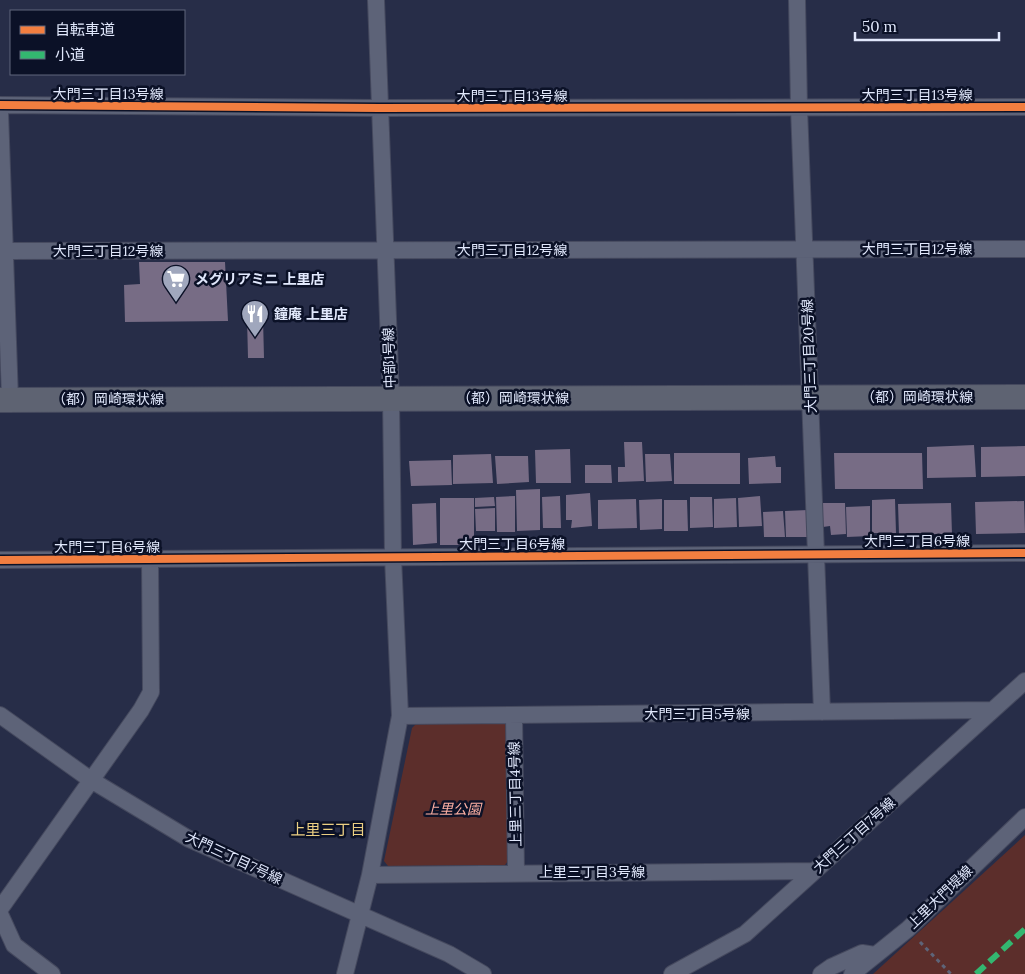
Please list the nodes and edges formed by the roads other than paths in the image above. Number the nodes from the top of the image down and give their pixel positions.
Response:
1 (376, 0) edge
2 (797, 0) edge
3 (0, 106) edge
4 (1025, 107) edge
5 (379, 108) junction
6 (799, 108) junction
7 (0, 112) edge
8 (1025, 249) edge
9 (385, 250) junction
10 (804, 250) junction
11 (2, 251) edge
12 (810, 397) junction
13 (1025, 397) edge
14 (390, 398) junction
15 (5, 400) edge
16 (1025, 553) edge
17 (817, 554) junction
18 (393, 557) junction
19 (0, 560) edge
20 (150, 560) junction
21 (1025, 681) edge
22 (993, 710) junction
23 (822, 712) junction
24 (0, 715) edge
25 (514, 715) junction
26 (400, 716) junction
27 (91, 780) junction
28 (1025, 817) edge
29 (814, 871) junction
30 (516, 872) junction
31 (370, 875) junction
32 (0, 909) edge
33 (0, 914) edge
34 (359, 914) junction
35 (875, 955) junction
36 (52, 974) edge
37 (345, 974) edge
38 (483, 974) edge
39 (672, 974) edge
40 (821, 974) edge
41 (852, 974) edge

1 - 5 street, 中部1号線
2 - 6 street, 大門三丁目20号線
3 - 5 street, 大門三丁目13号線
4 - 6 street, 大門三丁目13号線
5 - 6 street, 大門三丁目13号線
5 - 9 street, 中部1号線
6 - 10 street, 大門三丁目20号線
7 - 11 street
8 - 10 street, 大門三丁目12号線
9 - 10 street, 大門三丁目12号線
9 - 11 street, 大門三丁目12号線
9 - 14 street, 中部1号線
10 - 12 street, 大門三丁目20号線
11 - 15 street
12 - 13 street, （都）岡崎環状線
12 - 14 street, （都）岡崎環状線
12 - 17 street, 大門三丁目20号線
14 - 15 street, （都）岡崎環状線
14 - 18 street, 中部1号線
16 - 17 street, 大門三丁目6号線
17 - 18 street, 大門三丁目6号線
17 - 23 street, 大門三丁目20号線
18 - 20 street, 大門三丁目6号線
18 - 26 street, 中部1号線
19 - 20 street, 大門三丁目6号線
20 - 27 street
21 - 22 street, 大門三丁目7号線
22 - 23 street, 大門三丁目5号線
22 - 29 street, 大門三丁目7号線
23 - 25 street, 大門三丁目5号線
24 - 27 street, 大門三丁目7号線
25 - 26 street, 大門三丁目5号線
25 - 30 street, 上里三丁目4号線
26 - 31 street, 中部1号線
27 - 32 street
27 - 34 street, 大門三丁目7号線
28 - 35 street, 上里大門堤線
29 - 30 street, 上里三丁目3号線
29 - 39 street, 大門三丁目7号線
30 - 31 street, 上里三丁目3号線
31 - 34 street, 中部1号線
33 - 36 street
34 - 37 street, 中部1号線
34 - 38 street, 大門三丁目7号線
35 - 40 street
35 - 41 street, 上里大門堤線

